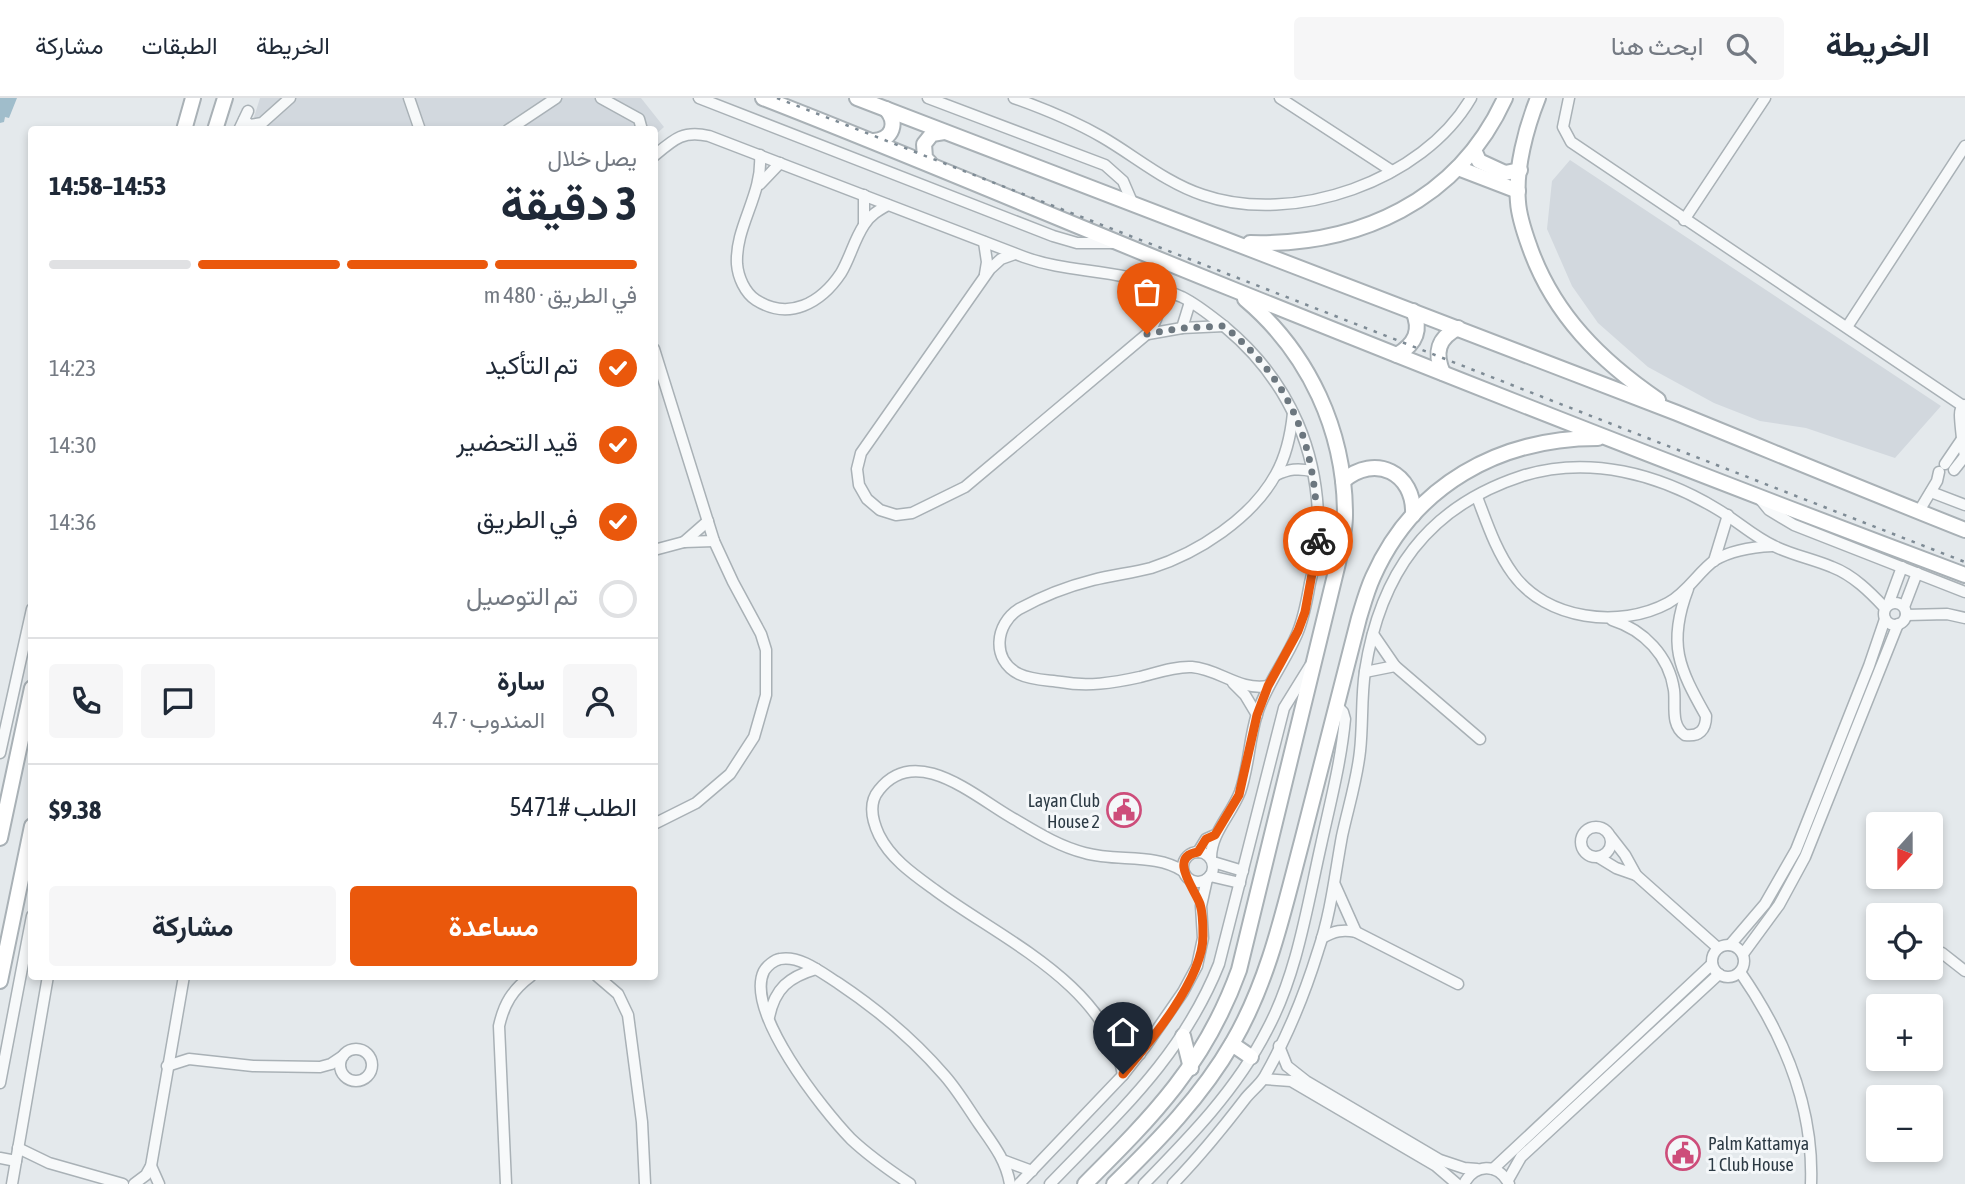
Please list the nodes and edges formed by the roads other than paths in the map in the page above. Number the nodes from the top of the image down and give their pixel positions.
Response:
1 (193, 98) edge
2 (225, 98) edge
3 (290, 98) edge
4 (409, 98) edge
5 (556, 98) edge
6 (601, 98) edge
7 (699, 98) edge
8 (763, 98) edge
9 (857, 98) edge
10 (928, 98) edge
11 (1014, 98) edge
12 (1280, 98) edge
13 (1471, 98) edge
14 (1506, 98) edge
15 (1538, 98) edge
16 (1569, 98) edge
17 (1765, 98) edge
18 (886, 109) junction
19 (244, 120) edge
20 (185, 126) edge
21 (216, 126) edge
22 (419, 126) edge
23 (514, 126) edge
24 (641, 126) edge
25 (946, 132) junction
26 (874, 141) junction
27 (1965, 146) edge
28 (1474, 149) junction
29 (658, 153) edge
30 (760, 155) junction
31 (780, 163) junction
32 (930, 163) junction
33 (1458, 168) junction
34 (1520, 170) junction
35 (1392, 171) junction
36 (759, 184) junction
37 (1518, 191) junction
38 (863, 195) junction
39 (1132, 202) junction
40 (888, 205) junction
41 (1685, 219) junction
42 (864, 225) junction
43 (984, 242) junction
44 (1116, 242) junction
45 (1239, 243) junction
46 (1015, 254) junction
47 (985, 275) junction
48 (1158, 288) junction
49 (1236, 291) junction
50 (1190, 302) junction
51 (1413, 311) junction
52 (1158, 318) junction
53 (1224, 326) junction
54 (1847, 327) junction
55 (1182, 328) junction
56 (1458, 328) junction
57 (1170, 330) junction
58 (1147, 334) junction
59 (1397, 355) junction
60 (658, 362) edge
61 (1443, 373) junction
62 (1964, 405) edge
63 (1293, 412) junction
64 (1680, 415) junction
65 (1290, 436) junction
66 (1304, 436) junction
67 (1608, 438) junction
68 (1963, 439) junction
69 (1965, 455) edge
70 (1312, 471) junction
71 (1944, 473) junction
72 (1276, 475) junction
73 (1343, 481) junction
74 (1931, 492) junction
75 (1758, 495) junction
76 (1476, 496) junction
77 (1965, 505) edge
78 (1919, 511) junction
79 (1413, 514) junction
80 (1728, 515) junction
81 (708, 522) junction
82 (1965, 530) edge
83 (714, 541) junction
84 (684, 542) junction
85 (1772, 546) junction
86 (658, 550) edge
87 (1714, 561) junction
88 (1902, 567) junction
89 (1917, 573) junction
90 (1965, 575) edge
91 (1688, 589) junction
92 (1965, 592) edge
93 (1886, 611) junction
94 (1905, 611) junction
95 (1607, 618) junction
96 (1965, 618) edge
97 (1898, 624) junction
98 (28, 627) edge
99 (1373, 635) junction
100 (1315, 660) junction
101 (1395, 666) junction
102 (1365, 671) junction
103 (1230, 680) junction
104 (1268, 686) junction
105 (1336, 705) junction
106 (28, 707) edge
107 (1257, 715) junction
108 (1480, 739) dead end
109 (0, 753) edge
110 (658, 822) edge
111 (1215, 835) junction
112 (1611, 837) junction
113 (0, 838) edge
114 (28, 845) edge
115 (1198, 852) junction
116 (1187, 857) junction
117 (1598, 857) junction
118 (1212, 860) junction
119 (1164, 862) junction
120 (1243, 871) junction
121 (1186, 875) junction
122 (1636, 875) junction
123 (1209, 878) junction
124 (1240, 883) junction
125 (1335, 883) junction
126 (1201, 906) junction
127 (1356, 932) junction
128 (28, 937) edge
129 (1322, 938) junction
130 (1730, 945) junction
131 (1718, 948) junction
132 (1743, 954) junction
133 (1943, 954) edge
134 (1712, 964) junction
135 (817, 969) junction
136 (1965, 971) edge
137 (1740, 972) junction
138 (1719, 974) junction
139 (47, 980) edge
140 (183, 980) edge
141 (526, 980) edge
142 (601, 980) edge
143 (0, 981) edge
144 (1458, 984) dead end
145 (769, 1021) junction
146 (1183, 1036) junction
147 (1112, 1039) junction
148 (172, 1043) junction
149 (1232, 1044) junction
150 (1277, 1050) junction
151 (1255, 1051) junction
152 (1140, 1054) junction
153 (343, 1056) junction
154 (189, 1059) junction
155 (167, 1066) junction
156 (1270, 1066) junction
157 (320, 1067) junction
158 (1191, 1068) junction
159 (1123, 1074) junction
160 (344, 1076) junction
161 (1264, 1079) junction
162 (1298, 1080) junction
163 (0, 1083) edge
164 (18, 1148) junction
165 (0, 1158) edge
166 (16, 1161) junction
167 (1004, 1161) junction
168 (151, 1166) junction
169 (1477, 1169) junction
170 (1493, 1169) junction
171 (1032, 1171) junction
172 (2, 1174) dead end
173 (13, 1180) edge
174 (1178, 1182) edge
175 (1508, 1182) edge
176 (123, 1184) edge
177 (134, 1184) edge
178 (159, 1184) edge
179 (506, 1184) edge
180 (645, 1184) edge
181 (910, 1184) edge
182 (1010, 1184) edge
183 (1020, 1184) edge
184 (1050, 1184) edge
185 (1085, 1184) edge
186 (1114, 1184) edge
187 (1144, 1184) edge
188 (1457, 1184) edge
189 (1464, 1184) edge
190 (1811, 1184) edge

1 - 20 main road
2 - 21 main road
3 - 19 street
4 - 22 street
5 - 23 street
6 - 24 street
7 - 44 street
8 - 26 main road
9 - 18 main road
10 - 39 street
11 - 35 street
12 - 35 street
13 - 35 street
14 - 28 main road
15 - 34 main road
16 - 41 street
17 - 41 street
18 - 25 main road
18 - 26 main road
25 - 32 main road
25 - 39 main road
26 - 32 main road
27 - 54 street
28 - 33 main road
28 - 34 main road
29 - 30 street
30 - 31 street
30 - 36 street
31 - 36 street
31 - 38 street
32 - 44 main road
33 - 37 main road
33 - 45 main road
34 - 37 main road
36 - 42 street
37 - 64 main road
38 - 40 street
38 - 42 street
39 - 45 main road
40 - 42 street
40 - 43 street
41 - 54 street
43 - 46 street
43 - 47 street
44 - 49 main road
45 - 51 main road
46 - 47 street
46 - 48 street
47 - 58 street
48 - 50 street
48 - 52 street
49 - 59 main road
49 - 73 main road
50 - 53 street
50 - 55 street
51 - 56 main road
51 - 59 main road
52 - 57 street
52 - 58 street
53 - 55 street
53 - 63 street
54 - 62 street
55 - 57 street
56 - 61 main road
56 - 64 main road
57 - 58 street
59 - 61 main road
60 - 81 street
61 - 67 main road
62 - 68 street
63 - 65 street
63 - 66 street
64 - 78 main road
65 - 66 street
65 - 72 street
66 - 70 street
67 - 75 main road
67 - 79 main road
68 - 69 street
68 - 71 street
69 - 71 street
70 - 72 street
70 - 104 street
71 - 74 street
72 - 103 street
73 - 79 main road
73 - 100 main road
74 - 77 street
74 - 78 street
75 - 88 street
75 - 90 main road
76 - 80 street
76 - 95 street
76 - 99 street
78 - 82 main road
79 - 105 main road
80 - 85 street
80 - 87 street
81 - 83 street
81 - 84 street
83 - 84 street
83 - 110 street
84 - 86 street
85 - 87 street
85 - 93 street
87 - 91 street
88 - 89 street
88 - 93 street
89 - 92 street
89 - 94 street
91 - 95 street
91 - 95 street
93 - 94 street
93 - 97 street
93 - 130 street
94 - 96 street
94 - 97 street
97 - 132 street
98 - 109 street
99 - 101 street
99 - 102 street
100 - 120 street
100 - 158 main road
101 - 102 street
101 - 108 street
102 - 125 street
103 - 104 street
103 - 107 street
104 - 107 street
105 - 149 main road
105 - 151 street
106 - 113 main road
107 - 111 street
111 - 115 street
111 - 118 street
112 - 117 street
112 - 117 street
112 - 122 street
114 - 143 main road
115 - 116 street
115 - 118 street
116 - 119 street
116 - 121 street
117 - 122 street
118 - 120 street
118 - 123 street
119 - 121 street
119 - 147 street
120 - 124 street
121 - 123 street
121 - 126 street
122 - 131 street
123 - 124 street
123 - 126 street
124 - 146 street
125 - 127 street
125 - 129 street
126 - 152 street
127 - 129 street
127 - 144 street
128 - 163 street
129 - 150 street
130 - 131 street
130 - 132 street
131 - 134 street
132 - 137 street
133 - 136 street
134 - 138 street
134 - 170 street
135 - 145 street
135 - 145 street
135 - 167 street
137 - 138 street
137 - 190 street
138 - 175 street
139 - 164 street
140 - 148 street
141 - 179 street
142 - 180 street
145 - 181 street
146 - 158 main road
146 - 184 street
147 - 152 street
147 - 159 street
148 - 154 street
148 - 155 street
149 - 151 main road
149 - 186 main road
150 - 151 street
150 - 156 street
150 - 162 street
151 - 156 street
151 - 187 street
152 - 159 street
153 - 157 street
153 - 160 street
153 - 160 street
154 - 155 street
154 - 157 street
155 - 168 street
156 - 161 street
157 - 160 street
158 - 185 main road
159 - 171 street
161 - 162 street
161 - 174 street
162 - 169 street
162 - 188 street
164 - 166 street
164 - 176 street
165 - 166 street
166 - 173 street
167 - 171 street
167 - 182 street
168 - 177 street
168 - 178 street
169 - 170 street
169 - 189 street
170 - 175 street
171 - 183 street
172 - 173 street

